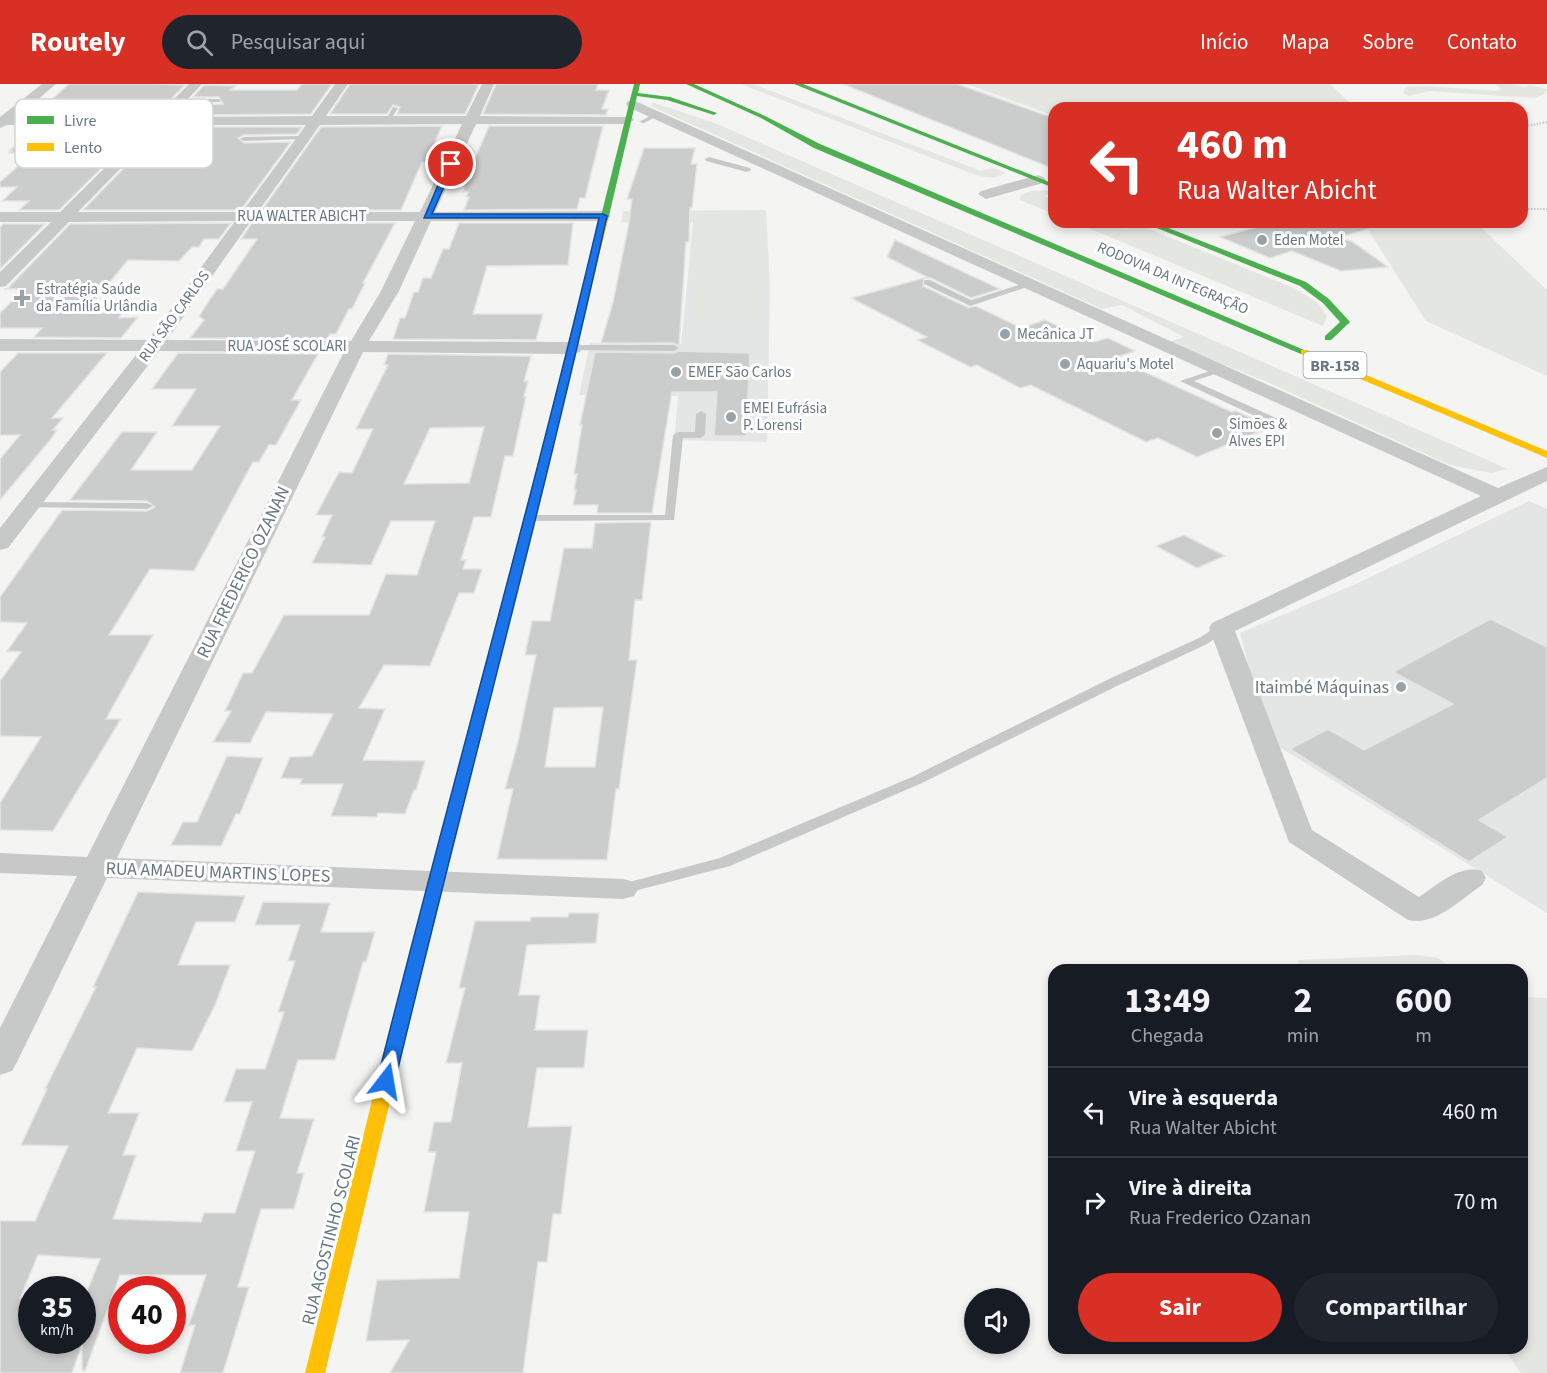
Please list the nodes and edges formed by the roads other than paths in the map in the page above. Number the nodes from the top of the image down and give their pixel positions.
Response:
1 (50, 84) edge
2 (196, 84) edge
3 (342, 84) edge
4 (488, 84) edge
5 (689, 84) edge
6 (713, 84) edge
7 (797, 84) edge
8 (31, 99) edge
9 (180, 99) edge
10 (213, 101) edge
11 (219, 101) dead end
12 (639, 106) edge
13 (395, 108) dead end
14 (778, 109) dead end
15 (15, 111) edge
16 (472, 120) junction
17 (213, 121) edge
18 (314, 121) junction
19 (387, 121) junction
20 (1, 122) edge
21 (244, 138) dead end
22 (301, 138) junction
23 (817, 146) junction
24 (710, 159) dead end
25 (721, 162) junction
26 (746, 162) junction
27 (113, 168) edge
28 (1038, 180) junction
29 (1048, 184) edge
30 (980, 191) junction
31 (1007, 202) dead end
32 (952, 203) junction
33 (246, 216) junction
34 (427, 216) junction
35 (603, 216) junction
36 (0, 217) edge
37 (66, 217) junction
38 (1161, 228) edge
39 (0, 282) edge
40 (927, 282) dead end
41 (1032, 284) junction
42 (1328, 338) dead end
43 (0, 345) edge
44 (154, 345) junction
45 (356, 346) junction
46 (573, 348) junction
47 (674, 348) dead end
48 (1222, 370) junction
49 (701, 414) dead end
50 (1274, 421) dead end
51 (1547, 455) edge
52 (1547, 473) edge
53 (1498, 496) junction
54 (29, 505) junction
55 (147, 506) dead end
56 (529, 518) junction
57 (0, 543) edge
58 (1221, 628) junction
59 (0, 863) edge
60 (96, 867) junction
61 (1471, 878) dead end
62 (435, 881) junction
63 (623, 889) joint
64 (0, 1062) edge
65 (315, 1373) edge

1 - 8 street
2 - 9 street
3 - 18 street, RUA SÃO CARLOS
4 - 16 street, RUA FREDERICO OZANAN
5 - 23 main road, RODOVIA DA INTEGRAÇÃO / BR-158
6 - 14 main road
7 - 28 main road
10 - 11 lane
12 - 16 street
12 - 23 main road
12 - 26 street
12 - 35 main road, RUA AGOSTINHO SCOLARI
13 - 19 lane
15 - 20 street
16 - 19 street
16 - 34 street, RUA FREDERICO OZANAN
17 - 18 street
18 - 19 street
18 - 22 street, RUA SÃO CARLOS
21 - 22 lane
22 - 33 street, RUA SÃO CARLOS
23 - 32 main road, RODOVIA DA INTEGRAÇÃO / BR-158
24 - 25 lane
25 - 26 lane
25 - 26 lane
26 - 41 street
27 - 37 street
28 - 29 main road
28 - 30 street
30 - 31 main road
30 - 32 main road
32 - 51 main road, RODOVIA DA INTEGRAÇÃO / BR-158
33 - 34 street, RUA WALTER ABICHT
33 - 37 street, RUA WALTER ABICHT
33 - 44 street, RUA SÃO CARLOS
34 - 35 street, RUA WALTER ABICHT
34 - 45 street, RUA FREDERICO OZANAN
35 - 46 main road, RUA AGOSTINHO SCOLARI
36 - 37 street, RUA WALTER ABICHT
37 - 39 street
38 - 42 main road
40 - 41 lane
41 - 48 street
43 - 44 street, RUA JOSÉ SCOLARI
44 - 45 street, RUA JOSÉ SCOLARI
44 - 54 street, RUA SÃO CARLOS
45 - 46 street, RUA JOSÉ SCOLARI
45 - 60 street, RUA FREDERICO OZANAN
46 - 47 lane
46 - 56 main road, RUA AGOSTINHO SCOLARI
48 - 50 lane
48 - 53 street
49 - 56 lane
52 - 53 street
53 - 58 street
54 - 55 lane
54 - 57 street, RUA SÃO CARLOS
56 - 62 main road, RUA AGOSTINHO SCOLARI
58 - 61 street
58 - 63 lane
59 - 60 street, RUA AMADEU MARTINS LOPES
60 - 62 street, RUA AMADEU MARTINS LOPES
60 - 64 street, RUA FREDERICO OZANAN
62 - 63 street, RUA AMADEU MARTINS LOPES
62 - 65 main road, RUA AGOSTINHO SCOLARI

